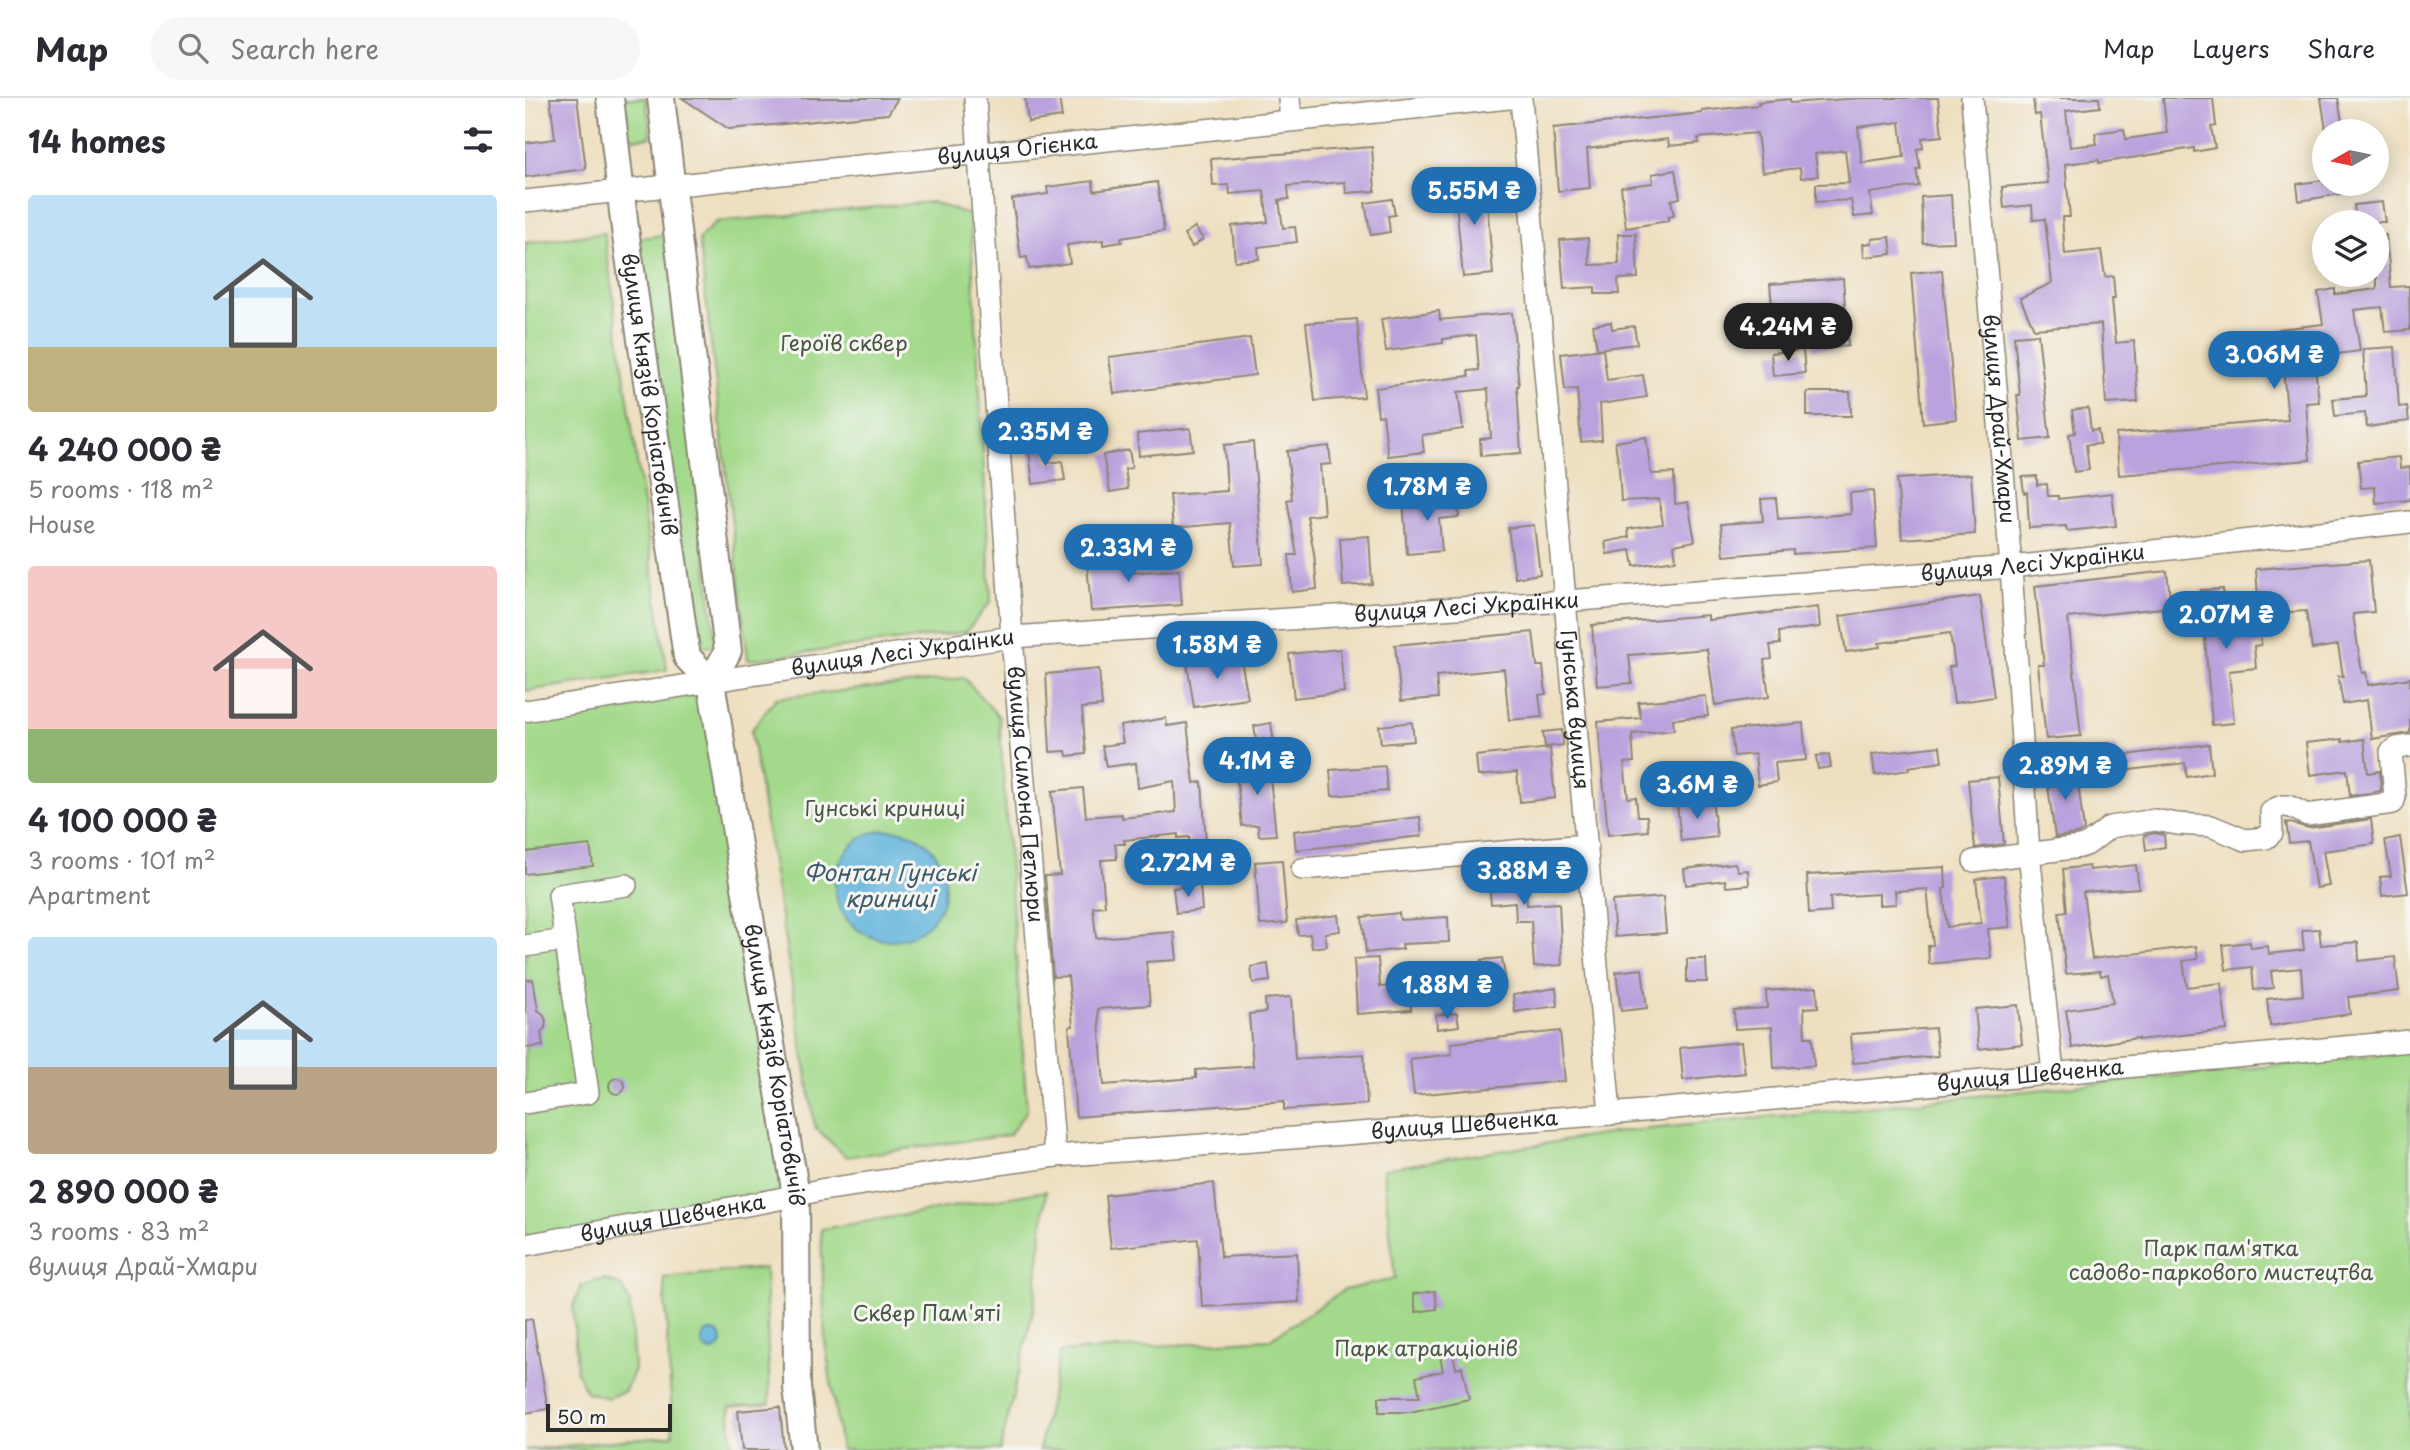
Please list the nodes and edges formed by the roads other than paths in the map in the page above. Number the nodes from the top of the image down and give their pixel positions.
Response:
1 (610, 98) edge
2 (661, 98) edge
3 (975, 98) edge
4 (1289, 98) edge
5 (1509, 98) edge
6 (1521, 98) edge
7 (1972, 98) edge
8 (1291, 120) junction
9 (978, 154) junction
10 (673, 185) junction
11 (620, 191) junction
12 (525, 201) edge
13 (2410, 522) edge
14 (2011, 566) junction
15 (1566, 601) junction
16 (1012, 637) junction
17 (711, 682) junction
18 (525, 711) edge
19 (2410, 746) edge
20 (1586, 845) junction
21 (2029, 853) junction
22 (1974, 861) dead end
23 (1302, 869) dead end
24 (626, 885) dead end
25 (565, 940) junction
26 (525, 946) edge
27 (2410, 1041) edge
28 (2053, 1073) junction
29 (525, 1103) edge
30 (1610, 1114) junction
31 (1055, 1156) junction
32 (796, 1195) junction
33 (525, 1245) edge
34 (804, 1450) edge

1 - 11 main road, вулиця Князів Коріатовичів
2 - 10 main road
3 - 9 street, вулиця Симона Петлюри
4 - 8 street
5 - 8 street, вулиця Огієнка
6 - 15 street, Гунська вулиця
7 - 14 street, вулиця Драй-Хмари
8 - 9 street, вулиця Огієнка
9 - 10 street, вулиця Огієнка
9 - 16 street, вулиця Симона Петлюри
10 - 11 street, вулиця Огієнка
10 - 17 main road
11 - 12 street, вулиця Огієнка
11 - 17 main road, вулиця Князів Коріатовичів
13 - 14 street, вулиця Лесі Українки
14 - 15 street, вулиця Лесі Українки
14 - 21 street, вулиця Драй-Хмари
15 - 16 street, вулиця Лесі Українки
15 - 20 street, Гунська вулиця
16 - 17 street, вулиця Лесі Українки
16 - 31 street, вулиця Симона Петлюри
17 - 18 street, вулиця Лесі Українки
17 - 32 main road, вулиця Князів Коріатовичів
19 - 21 street
20 - 23 street
20 - 30 street, Гунська вулиця
21 - 22 street
21 - 28 street, вулиця Драй-Хмари
24 - 25 street
25 - 26 street
25 - 29 street
27 - 28 street, вулиця Шевченка
28 - 30 street, вулиця Шевченка
30 - 31 street, вулиця Шевченка
31 - 32 street, вулиця Шевченка
32 - 33 street, вулиця Шевченка
32 - 34 main road, вулиця Князів Коріатовичів

